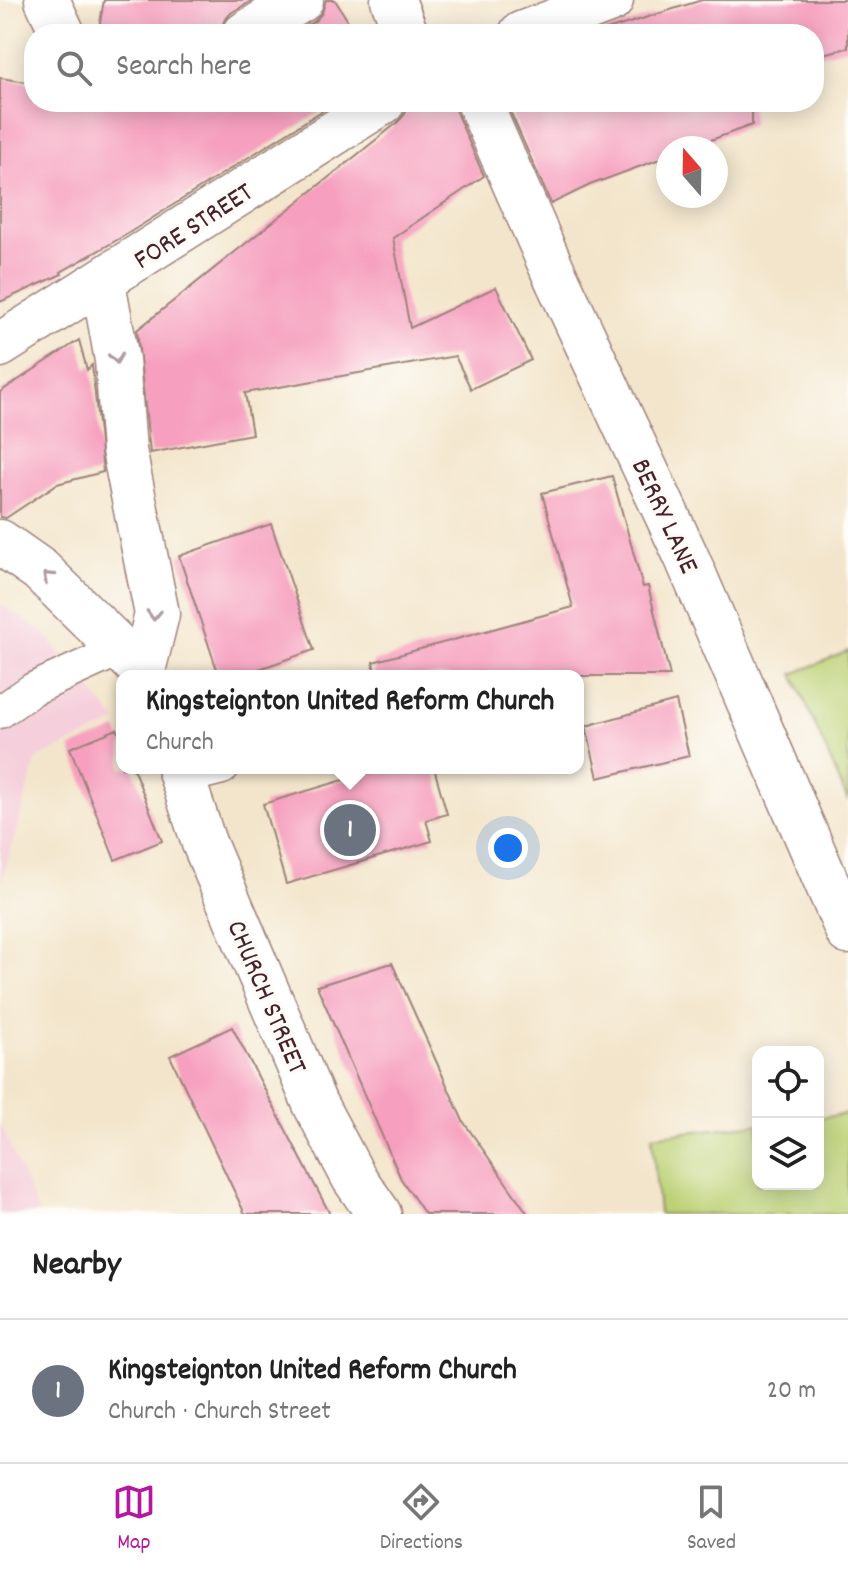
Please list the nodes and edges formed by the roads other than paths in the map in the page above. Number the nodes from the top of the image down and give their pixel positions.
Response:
1 (47, 0) edge
2 (301, 0) edge
3 (393, 0) edge
4 (611, 0) edge
5 (58, 24) edge
6 (261, 24) edge
7 (402, 24) edge
8 (547, 24) edge
9 (367, 112) edge
10 (483, 112) edge
11 (103, 282) junction
12 (0, 345) edge
13 (0, 542) edge
14 (137, 665) edge
15 (0, 712) edge
16 (195, 774) edge
17 (848, 932) edge
18 (379, 1214) edge

1 - 5 street
2 - 6 street
3 - 7 street
4 - 8 street
9 - 11 street, FORE STREET
10 - 17 street, BERRY LANE
11 - 12 street, FORE STREET
11 -> 14 street
14 -> 13 street
14 - 15 lane
16 - 18 street, CHURCH STREET

